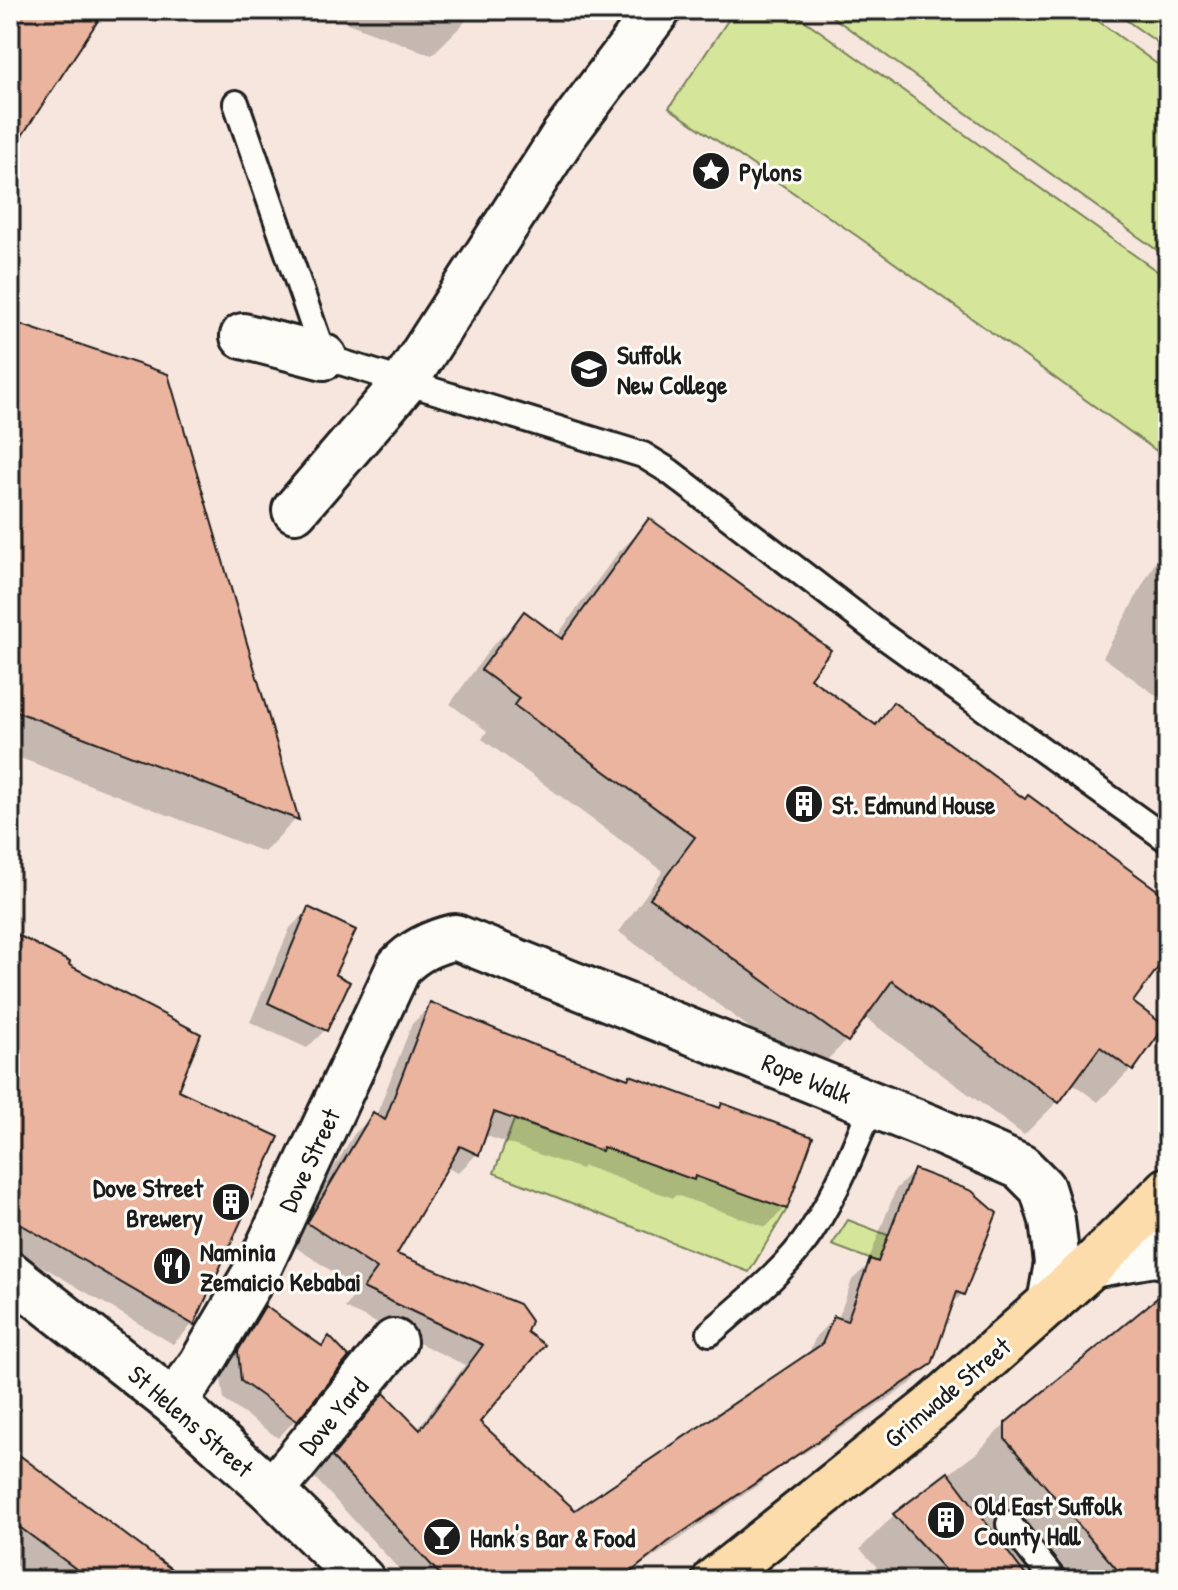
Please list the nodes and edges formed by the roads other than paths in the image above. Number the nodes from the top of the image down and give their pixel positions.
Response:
1 (658, 10) edge
2 (236, 103) dead end
3 (243, 336) dead end
4 (324, 357) junction
5 (405, 382) junction
6 (295, 510) dead end
7 (1168, 840) edge
8 (455, 937) joint
9 (872, 1104) junction
10 (1168, 1190) edge
11 (1168, 1257) edge
12 (1092, 1265) junction
13 (10, 1274) edge
14 (1050, 1303) junction
15 (710, 1333) dead end
16 (394, 1342) dead end
17 (174, 1403) junction
18 (272, 1491) junction
19 (1009, 1524) dead end
20 (362, 1580) edge
21 (715, 1580) edge
22 (1054, 1580) edge

1 - 5 street
2 - 4 lane
3 - 4 street
4 - 5 lane
5 - 6 street
5 - 7 lane
8 - 9 street, Rope Walk
8 - 17 street, Dove Street
9 - 14 street, Rope Walk
9 - 15 lane
10 - 12 main road, Grimwade Street
11 - 12 street
12 - 14 main road, Grimwade Street
13 - 17 street, St Helens Street
14 - 21 main road, Grimwade Street
16 - 18 street, Dove Yard
17 - 18 street, St Helens Street
18 - 20 street, St Helens Street
19 - 22 lane

